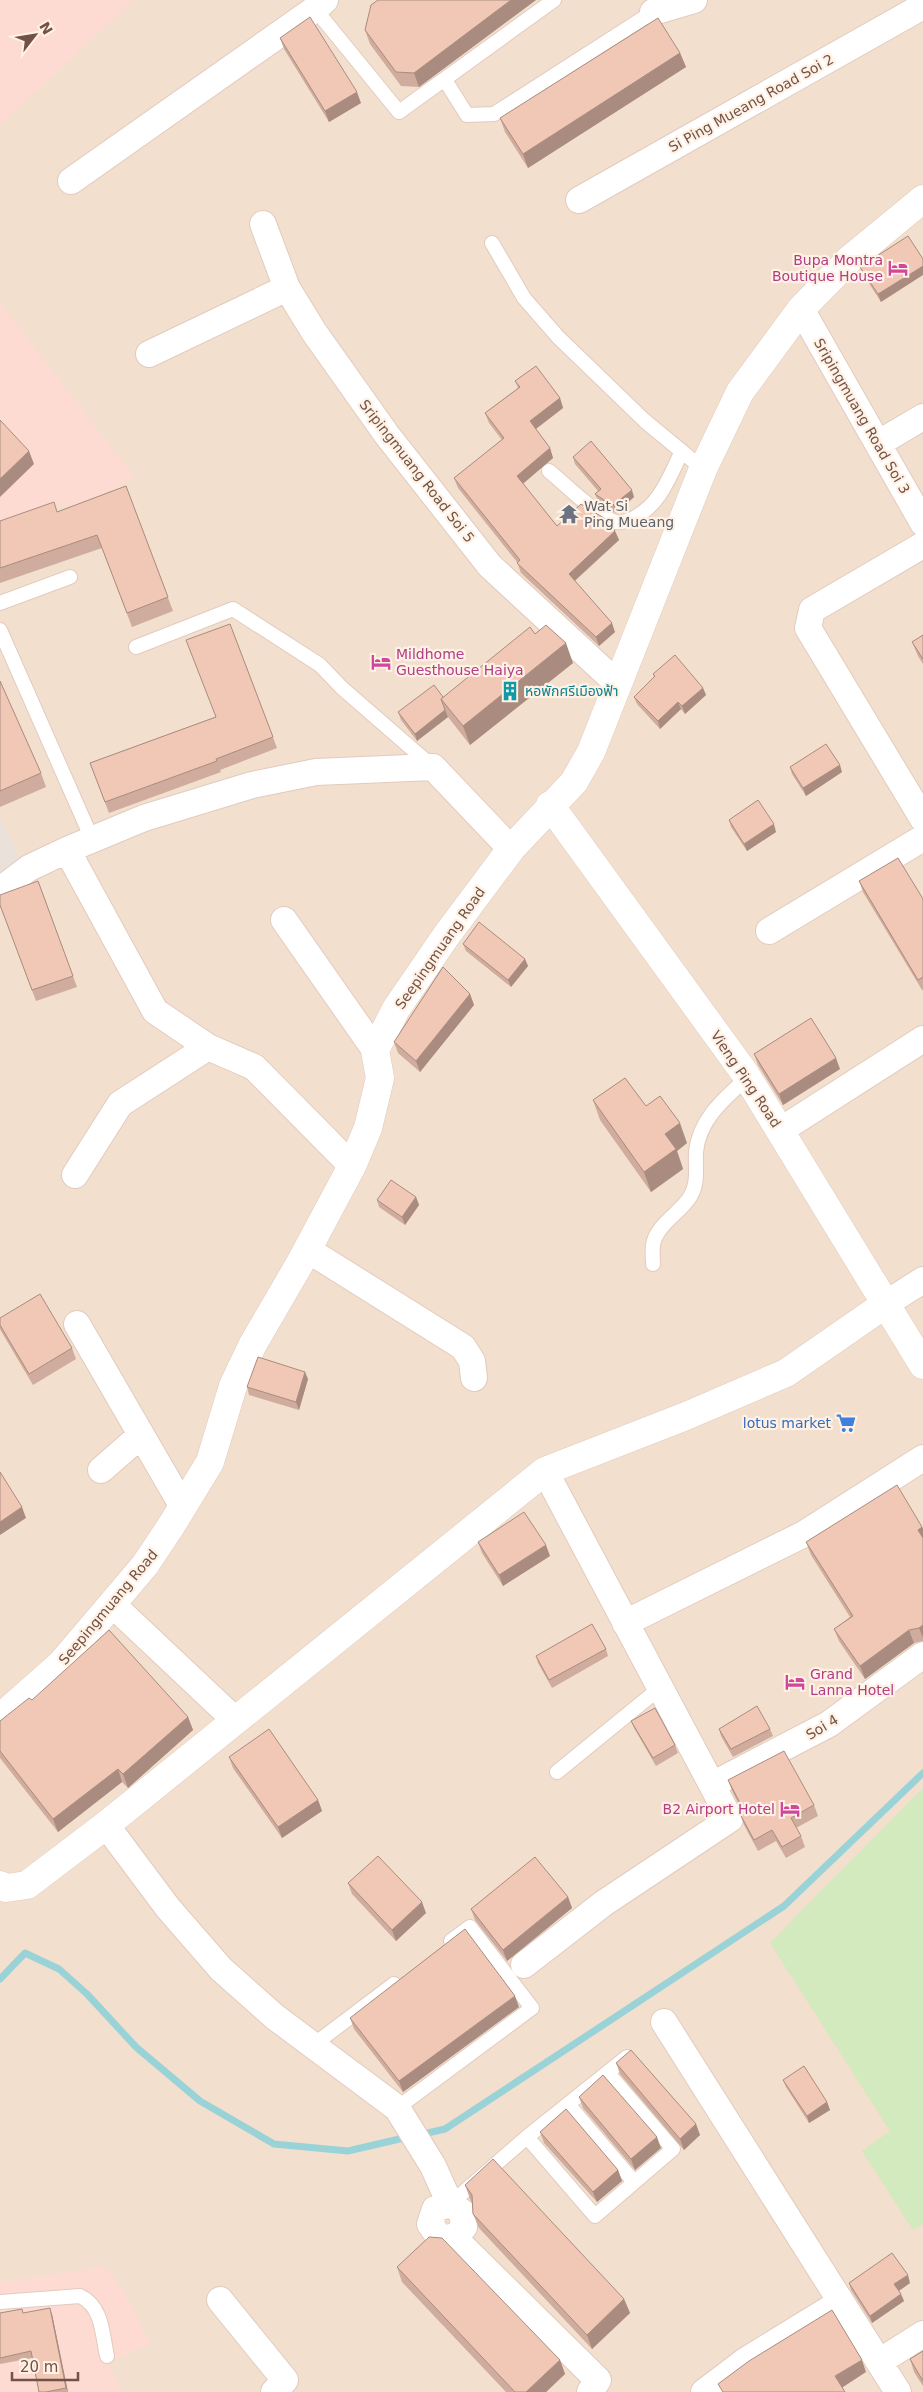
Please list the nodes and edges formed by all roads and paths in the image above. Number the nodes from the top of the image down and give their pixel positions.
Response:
1 (554, 0) edge
2 (694, 0) edge
3 (320, 4) edge
4 (923, 6) edge
5 (653, 12) joint
6 (445, 80) junction
7 (71, 181) dead end
8 (923, 199) edge
9 (579, 200) dead end
10 (263, 224) dead end
11 (492, 243) dead end
12 (287, 288) junction
13 (801, 309) junction
14 (149, 354) dead end
15 (923, 417) edge
16 (879, 443) junction
17 (682, 451) junction
18 (703, 469) junction
19 (549, 470) dead end
20 (923, 523) edge
21 (923, 545) edge
22 (70, 577) dead end
23 (0, 603) edge
24 (0, 630) edge
25 (136, 647) dead end
26 (618, 684) junction
27 (433, 767) junction
28 (550, 805) junction
29 (923, 819) edge
30 (923, 838) edge
31 (92, 840) junction
32 (511, 848) junction
33 (66, 850) junction
34 (0, 890) edge
35 (284, 920) dead end
36 (769, 931) dead end
37 (923, 1039) edge
38 (208, 1047) junction
39 (375, 1050) junction
40 (748, 1078) junction
41 (781, 1130) junction
42 (352, 1166) junction
43 (75, 1175) dead end
44 (308, 1250) junction
45 (653, 1264) dead end
46 (923, 1280) edge
47 (887, 1303) junction
48 (77, 1324) dead end
49 (923, 1365) edge
50 (474, 1378) dead end
51 (140, 1436) junction
52 (923, 1458) edge
53 (101, 1470) dead end
54 (545, 1471) junction
55 (183, 1507) junction
56 (112, 1605) junction
57 (626, 1623) junction
58 (923, 1655) edge
59 (660, 1688) junction
60 (0, 1718) edge
61 (235, 1720) junction
62 (557, 1772) dead end
63 (712, 1785) junction
64 (106, 1825) junction
65 (0, 1885) edge
66 (438, 1951) edge
67 (524, 1965) dead end
68 (407, 1975) edge
69 (664, 2022) dead end
70 (312, 2046) junction
71 (627, 2057) edge
72 (608, 2073) junction
73 (568, 2104) junction
74 (401, 2113) junction
75 (527, 2137) junction
76 (634, 2182) junction
77 (450, 2204) junction
78 (220, 2300) dead end
79 (0, 2302) edge
80 (841, 2302) junction
81 (923, 2334) edge
82 (107, 2356) dead end
83 (879, 2362) junction
84 (274, 2392) edge
85 (590, 2392) edge
86 (704, 2392) edge
87 (898, 2392) edge

1 - 6 lane
2 - 5 street
3 - 6 lane
3 - 7 street
4 - 9 street, Si Ping Mueang Road Soi 2
5 - 6 lane
8 - 13 street, Seepingmuang Road
10 - 12 street, Sripingmuang Road Soi 5
11 - 17 lane
12 - 14 street
12 - 26 street, Sripingmuang Road Soi 5
13 - 16 street, Sripingmuang Road Soi 3
13 - 18 street, Seepingmuang Road
15 - 16 street
16 - 20 street, Sripingmuang Road Soi 3
17 - 18 lane
17 - 19 lane
18 - 26 street, Seepingmuang Road
21 - 29 street
22 - 23 lane
24 - 31 lane
25 - 27 lane
26 - 28 street, Seepingmuang Road
27 - 31 street
27 - 32 street
28 - 32 street, Seepingmuang Road
28 - 40 street, Vieng Ping Road
30 - 36 street
31 - 33 street
32 - 39 street, Seepingmuang Road
33 - 34 street
33 - 38 street
35 - 39 street
37 - 41 street
38 - 42 street
38 - 43 street
39 - 42 street, Seepingmuang Road
40 - 41 street, Vieng Ping Road
40 - 45 lane
41 - 47 street, Vieng Ping Road
42 - 44 street, Seepingmuang Road
44 - 50 street
44 - 55 street, Seepingmuang Road
46 - 47 street
47 - 49 street, Vieng Ping Road
47 - 54 street
48 - 51 street
51 - 53 street
51 - 55 street
52 - 57 street
54 - 57 street
54 - 61 street
55 - 56 street, Seepingmuang Road
56 - 60 street, Seepingmuang Road
56 - 61 street
57 - 59 street
58 - 63 street, Soi 4
59 - 62 lane
59 - 63 street
61 - 64 street
63 - 67 street
64 - 65 street
64 - 70 street
66 - 74 lane
68 - 70 lane
69 - 80 street
70 - 74 street
71 - 72 lane
72 - 73 lane
72 - 76 lane
73 - 75 lane
73 - 76 lane
74 - 77 street
75 - 76 lane
75 - 77 lane
77 - 85 street
78 - 84 street
79 - 82 lane
80 - 83 street
80 - 86 street
81 - 83 street
83 - 87 street

